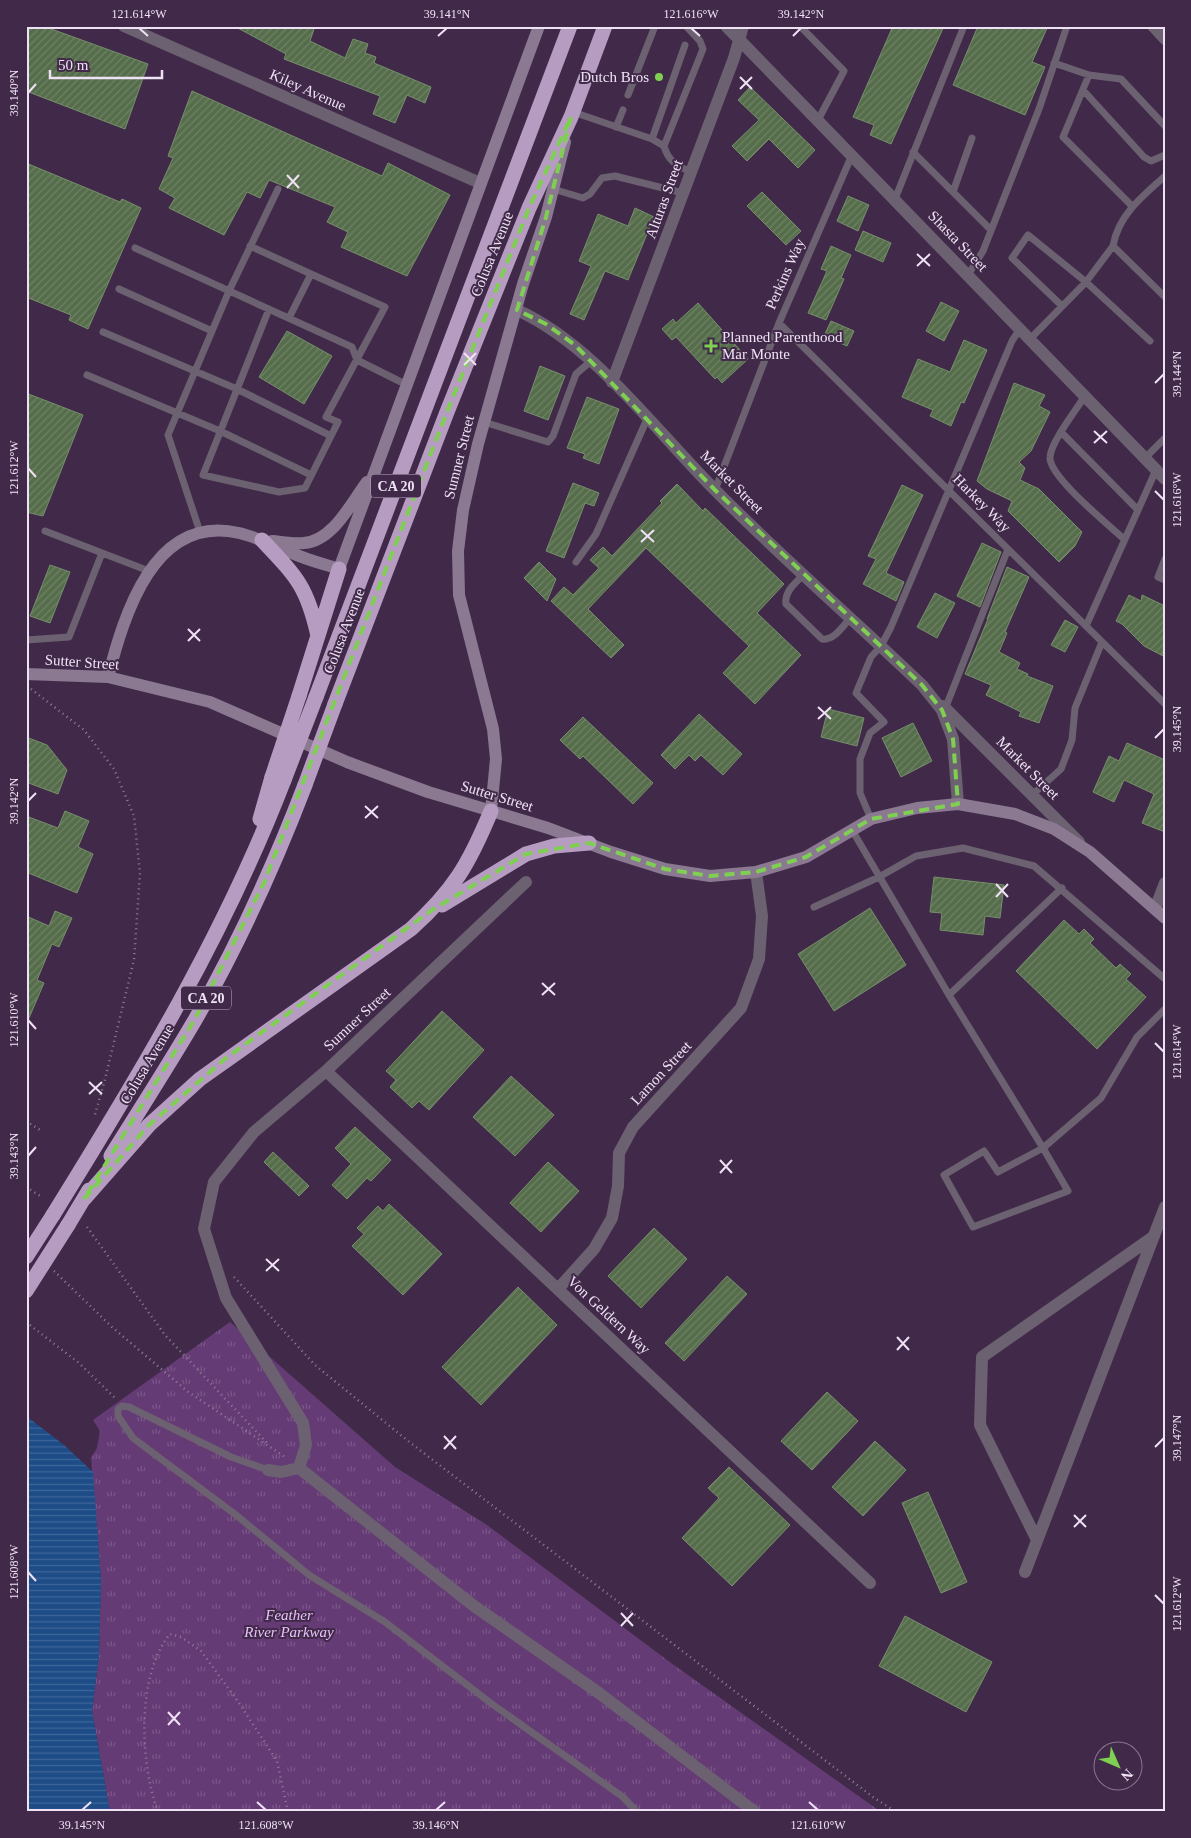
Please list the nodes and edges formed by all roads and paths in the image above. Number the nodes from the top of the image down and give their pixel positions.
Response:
1 (124, 26) edge
2 (539, 26) edge
3 (570, 26) edge
4 (605, 26) edge
5 (655, 26) edge
6 (686, 26) edge
7 (726, 26) edge
8 (743, 26) edge
9 (800, 26) edge
10 (964, 26) edge
11 (1067, 26) edge
12 (1153, 26) edge
13 (1165, 39) edge
14 (739, 40) junction
15 (685, 45) dead end
16 (1054, 63) junction
17 (1089, 74) junction
18 (1083, 90) junction
19 (628, 95) dead end
20 (623, 110) dead end
21 (572, 114) junction
22 (818, 120) junction
23 (1165, 126) edge
24 (616, 127) junction
25 (972, 138) dead end
26 (652, 139) junction
27 (664, 146) junction
28 (913, 152) junction
29 (852, 155) junction
30 (1165, 155) edge
31 (691, 172) junction
32 (1164, 177) edge
33 (480, 183) junction
34 (278, 189) dead end
35 (553, 189) junction
36 (953, 192) junction
37 (683, 193) junction
38 (895, 199) junction
39 (1132, 206) junction
40 (991, 230) junction
41 (250, 246) junction
42 (1112, 246) junction
43 (135, 248) dead end
44 (311, 274) junction
45 (968, 275) junction
46 (1086, 282) junction
47 (119, 289) dead end
48 (229, 291) junction
49 (1165, 296) edge
50 (1062, 306) junction
51 (268, 309) junction
52 (516, 310) junction
53 (289, 318) junction
54 (779, 323) junction
55 (1020, 329) junction
56 (212, 331) junction
57 (104, 332) dead end
58 (1030, 339) junction
59 (1150, 341) dead end
60 (357, 360) junction
61 (591, 361) junction
62 (194, 372) junction
63 (87, 375) dead end
64 (612, 382) junction
65 (407, 384) junction
66 (237, 389) junction
67 (1085, 396) junction
68 (177, 414) junction
69 (647, 419) junction
70 (484, 422) junction
71 (220, 431) junction
72 (1062, 432) junction
73 (331, 436) junction
74 (1165, 438) edge
75 (1145, 458) junction
76 (374, 472) junction
77 (1160, 474) edge
78 (311, 475) junction
79 (715, 490) junction
80 (949, 490) junction
81 (1137, 509) junction
82 (44, 531) dead end
83 (200, 532) junction
84 (1124, 539) junction
85 (262, 540) junction
86 (1008, 548) junction
87 (102, 552) junction
88 (1165, 559) edge
89 (576, 562) dead end
90 (339, 569) junction
91 (149, 570) junction
92 (804, 574) junction
93 (1165, 580) edge
94 (850, 617) junction
95 (1086, 626) junction
96 (318, 637) junction
97 (26, 640) edge
98 (1102, 642) junction
99 (882, 646) junction
100 (26, 674) edge
101 (108, 677) junction
102 (26, 685) edge
103 (1165, 704) edge
104 (944, 710) junction
105 (278, 778) junction
106 (1032, 795) junction
107 (958, 804) junction
108 (491, 811) junction
109 (871, 819) junction
110 (852, 830) junction
111 (589, 843) junction
112 (1090, 852) junction
113 (756, 872) junction
114 (879, 877) junction
115 (526, 882) dead end
116 (1165, 883) edge
117 (1062, 888) junction
118 (814, 906) dead end
119 (1155, 909) junction
120 (432, 910) junction
121 (1165, 918) edge
122 (1165, 979) edge
123 (949, 995) junction
124 (1165, 1008) edge
125 (326, 1071) junction
126 (26, 1121) edge
127 (93, 1121) dead end
128 (40, 1130) dead end
129 (1043, 1148) junction
130 (26, 1187) edge
131 (42, 1197) dead end
132 (84, 1199) junction
133 (1165, 1207) edge
134 (87, 1227) dead end
135 (1153, 1237) junction
136 (26, 1257) edge
137 (48, 1265) dead end
138 (230, 1273) dead end
139 (558, 1289) junction
140 (26, 1291) edge
141 (26, 1322) edge
142 (122, 1406) junction
143 (299, 1468) junction
144 (268, 1470) joint
145 (1037, 1540) junction
146 (1025, 1572) dead end
147 (870, 1583) dead end
148 (158, 1812) edge
149 (288, 1812) edge
150 (637, 1812) edge
151 (755, 1812) edge
152 (896, 1812) edge

1 - 33 street, Kiley Avenue
2 - 33 main road, Colusa Avenue
3 - 105 highway, Colusa Avenue / CA 20, bridge
4 - 21 highway, Colusa Avenue / CA 20
5 - 19 lane
6 - 27 lane
7 - 14 street, Shasta Street
8 - 14 street, Alturas Street
9 - 22 lane
10 - 28 lane
11 - 16 lane
12 - 13 street
14 - 22 street, Shasta Street
14 - 31 street, Alturas Street
15 - 26 lane
16 - 17 lane
16 - 40 lane
17 - 18 lane
17 - 23 lane
18 - 30 lane
18 - 39 lane
20 - 24 lane
21 - 24 lane
21 - 35 main road, Sumner Street
21 - 132 highway, Colusa Avenue / CA 20, bridge
22 - 29 street, Shasta Street
24 - 26 lane
25 - 36 lane
26 - 27 lane
27 - 31 lane
28 - 36 lane
28 - 38 lane
29 - 38 street, Shasta Street
29 - 54 lane, Perkins Way
31 - 37 street, Alturas Street
32 - 39 lane
33 - 65 main road, Colusa Avenue
34 - 41 lane
35 - 37 lane
35 - 52 main road, Sumner Street
36 - 40 lane
37 - 64 street, Alturas Street
38 - 45 street, Shasta Street
39 - 42 lane
40 - 45 lane
41 - 44 lane
41 - 48 lane
42 - 46 lane
42 - 49 lane
43 - 48 lane
44 - 53 lane
44 - 60 lane
45 - 55 street, Shasta Street
46 - 50 lane
46 - 50 lane
46 - 59 lane
47 - 56 lane
48 - 51 lane
48 - 56 lane
50 - 58 lane
51 - 53 lane
51 - 66 lane
52 - 61 street, Market Street
52 - 70 main road, Sumner Street
53 - 60 lane
54 - 79 lane, Perkins Way
54 - 80 lane, Harkey Way
55 - 58 street, Shasta Street
55 - 80 lane
56 - 62 lane
57 - 62 lane
58 - 67 street, Shasta Street
60 - 65 lane
60 - 73 lane
61 - 64 street, Market Street
61 - 70 lane
62 - 66 lane
62 - 68 lane
63 - 68 lane
64 - 69 street, Market Street
65 - 76 main road, Colusa Avenue
66 - 71 lane
66 - 73 lane
67 - 72 lane
67 - 75 street, Shasta Street
68 - 71 lane
68 - 83 lane
69 - 79 street, Market Street
69 - 89 lane
70 - 108 main road, Sumner Street
71 - 78 lane
71 - 78 lane
72 - 81 lane
72 - 84 lane
73 - 78 lane
74 - 75 lane
75 - 77 street, Shasta Street
76 - 85 main road
76 - 90 main road, Colusa Avenue
77 - 81 lane
79 - 92 street, Market Street
80 - 86 lane, Harkey Way
80 - 99 lane
81 - 84 lane
82 - 87 lane
83 - 85 main road
83 - 91 main road
84 - 95 lane
85 - 90 main road
85 - 96 highway
86 - 95 lane, Harkey Way
86 - 104 lane
87 - 91 lane
87 - 97 lane
88 - 93 lane
90 - 96 highway
91 - 101 main road
92 - 94 street, Market Street
92 - 94 lane
94 - 99 street, Market Street
95 - 98 lane, Harkey Way
96 - 105 highway, bridge
98 - 103 lane, Harkey Way
98 - 106 lane
99 - 104 street, Market Street
99 - 109 lane
100 - 101 main road, Sutter Street
101 - 108 main road, Sutter Street
102 - 127 path
104 - 106 street, Market Street
104 - 107 street, Market Street
105 - 136 highway, Colusa Avenue / CA 20, bridge
106 - 112 street, Market Street
107 - 109 main road, Sutter Street
107 - 112 main road, Market Street
108 - 111 main road, Sutter Street
108 - 120 highway
109 - 110 main road, Sutter Street
110 - 113 main road, Sutter Street
110 - 114 lane
111 - 113 main road, Sutter Street
111 - 120 highway
112 - 119 main road, Market Street
113 - 139 street, Lamon Street
114 - 117 lane
114 - 118 lane
114 - 123 lane
115 - 125 street, Sumner Street
116 - 119 street
117 - 122 lane
117 - 123 lane
119 - 121 main road, Market Street
120 - 132 highway
123 - 129 lane
124 - 129 lane
125 - 139 street, Von Geldern Way
125 - 143 street, Sumner Street
126 - 128 path
129 - 129 lane
130 - 131 path
132 - 140 highway, Colusa Avenue / CA 20, bridge
133 - 135 street
134 - 137 path
135 - 145 street
135 - 145 street
138 - 152 path
139 - 147 street, Von Geldern Way
141 - 142 path
142 - 144 lane
142 - 150 lane
143 - 144 street
143 - 151 street
145 - 146 street
148 - 149 path

